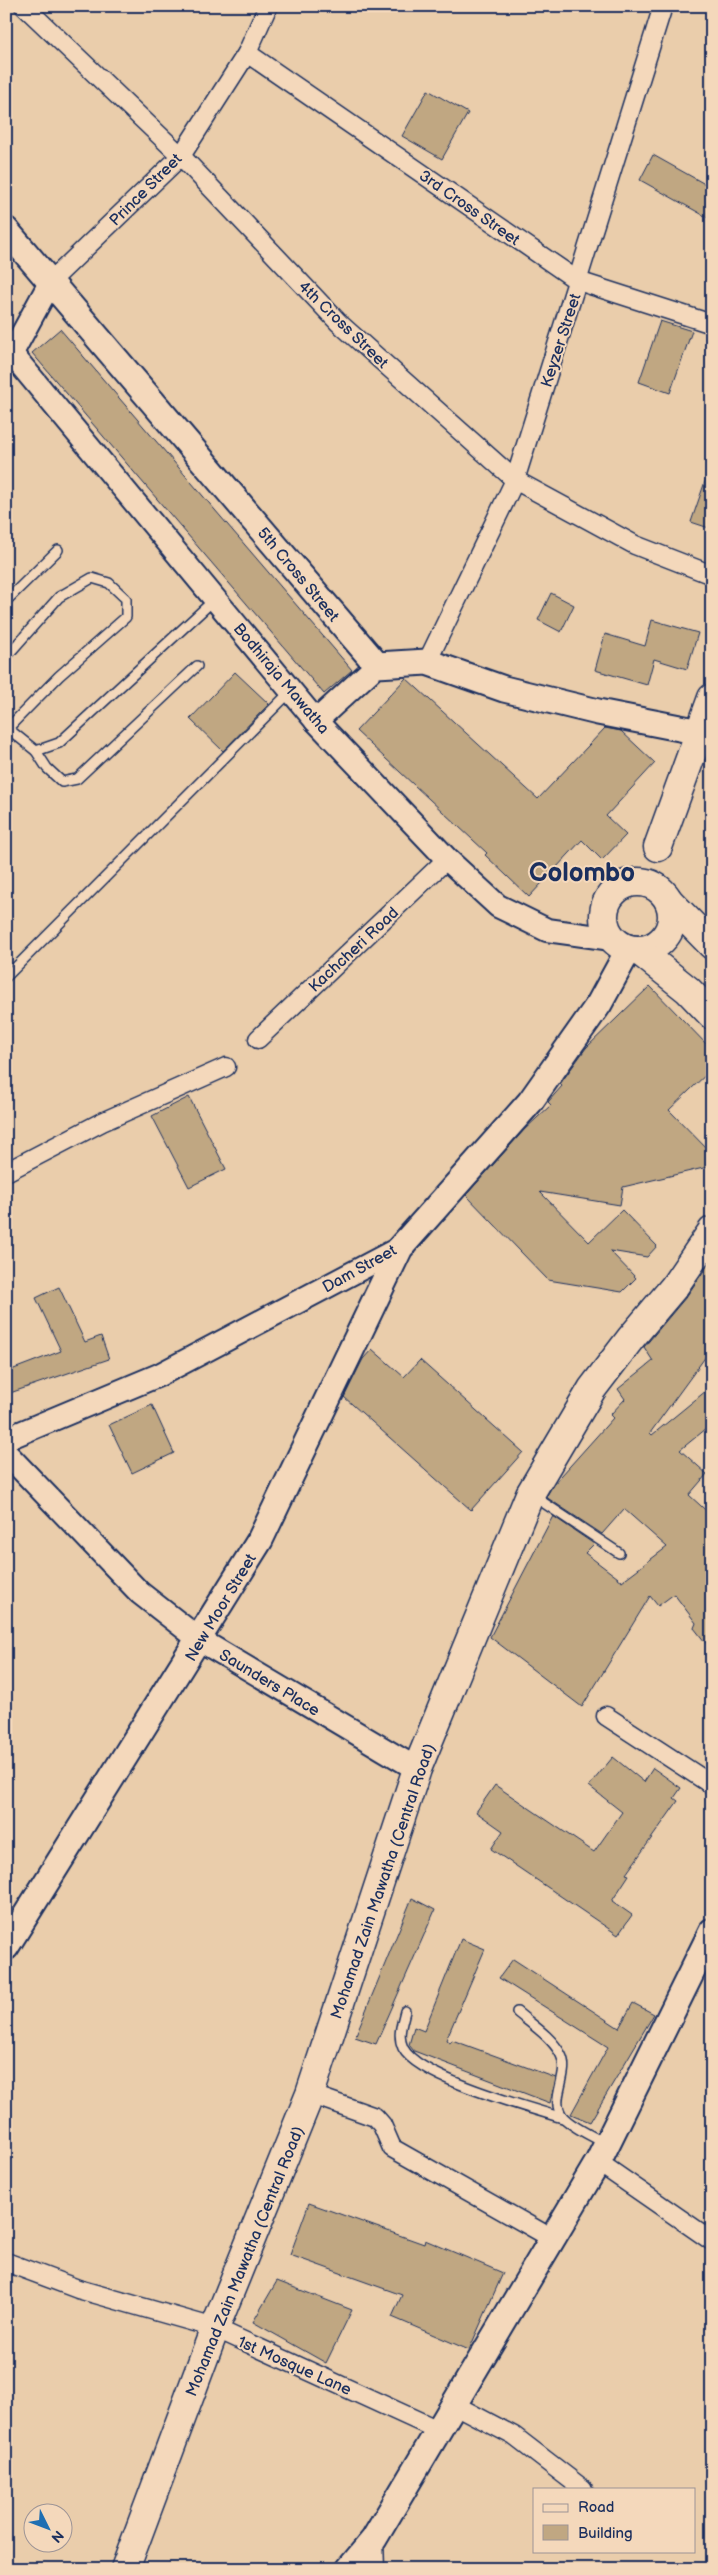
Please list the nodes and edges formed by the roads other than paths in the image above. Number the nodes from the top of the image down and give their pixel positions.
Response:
1 (24, 6) edge
2 (268, 6) edge
3 (663, 6) edge
4 (247, 53) junction
5 (181, 156) junction
6 (6, 230) edge
7 (51, 281) junction
8 (578, 281) junction
9 (712, 324) edge
10 (8, 353) edge
11 (516, 480) junction
12 (58, 550) dead end
13 (712, 575) edge
14 (216, 599) junction
15 (6, 601) edge
16 (6, 657) edge
17 (427, 662) junction
18 (377, 665) junction
19 (197, 666) dead end
20 (291, 691) junction
21 (712, 699) edge
22 (316, 721) junction
23 (7, 728) edge
24 (700, 732) junction
25 (36, 751) junction
26 (448, 859) junction
27 (653, 890) junction
28 (712, 944) edge
29 (626, 946) junction
30 (6, 977) edge
31 (712, 1014) edge
32 (258, 1039) dead end
33 (226, 1068) dead end
34 (6, 1172) edge
35 (711, 1233) edge
36 (400, 1248) junction
37 (6, 1439) edge
38 (9, 1464) edge
39 (530, 1494) junction
40 (619, 1553) dead end
41 (200, 1640) junction
42 (606, 1716) dead end
43 (417, 1769) junction
44 (712, 1785) edge
45 (712, 1931) edge
46 (6, 1947) edge
47 (405, 2011) dead end
48 (517, 2012) dead end
49 (310, 2094) junction
50 (564, 2118) junction
51 (602, 2154) junction
52 (553, 2239) junction
53 (712, 2241) edge
54 (6, 2262) edge
55 (215, 2328) junction
56 (453, 2404) junction
57 (438, 2430) junction
58 (582, 2488) edge
59 (374, 2538) junction
60 (125, 2569) edge
61 (349, 2569) edge
62 (375, 2569) edge

1 - 5 street, 4th Cross Street
2 - 4 street, Prince Street
3 - 8 street, Keyzer Street
4 - 5 street, Prince Street
4 - 8 street, 3rd Cross Street
5 - 7 street, Prince Street
5 - 11 street, 4th Cross Street
6 - 7 main road, 5th Cross Street
7 - 10 street
7 - 18 main road, 5th Cross Street
8 - 9 street, 3rd Cross Street
8 - 11 street, Keyzer Street
10 - 14 street, Bodhiraja Mawatha
11 - 13 street, 4th Cross Street
11 - 17 street, Keyzer Street
12 - 15 lane
14 - 20 street, Bodhiraja Mawatha
14 - 25 lane
16 - 23 lane
17 - 18 main road
17 - 24 main road
18 - 22 street
19 - 25 lane
20 - 22 street, Bodhiraja Mawatha
20 - 30 lane
21 - 24 main road
22 - 26 street, Bodhiraja Mawatha
23 - 25 lane
24 - 27 main road
26 - 29 street, Bodhiraja Mawatha
26 - 32 street, Kachcheri Road
27 - 28 main road
27 - 29 main road
27 - 29 main road
29 - 31 main road
29 - 36 main road, Dam Street
33 - 34 street
35 - 39 main road, Mohamad Zain Mawatha (Central Road)
36 - 37 street, Dam Street
36 - 41 main road, New Moor Street
38 - 41 street, Saunders Place
39 - 40 lane
39 - 43 main road, Mohamad Zain Mawatha (Central Road)
41 - 43 street, Saunders Place
41 - 46 main road, New Moor Street
42 - 44 street
43 - 49 main road, Mohamad Zain Mawatha (Central Road)
45 - 51 main road
47 - 50 lane
48 - 50 lane
49 - 52 street
49 - 55 main road, Mohamad Zain Mawatha (Central Road)
50 - 51 lane
51 - 52 main road
51 - 53 street
52 - 56 main road
54 - 55 street, 1st Mosque Lane
55 - 57 street, 1st Mosque Lane
55 - 60 main road, Mohamad Zain Mawatha (Central Road)
56 - 57 main road
56 - 58 street
57 - 59 main road
59 - 61 main road
59 - 62 street

